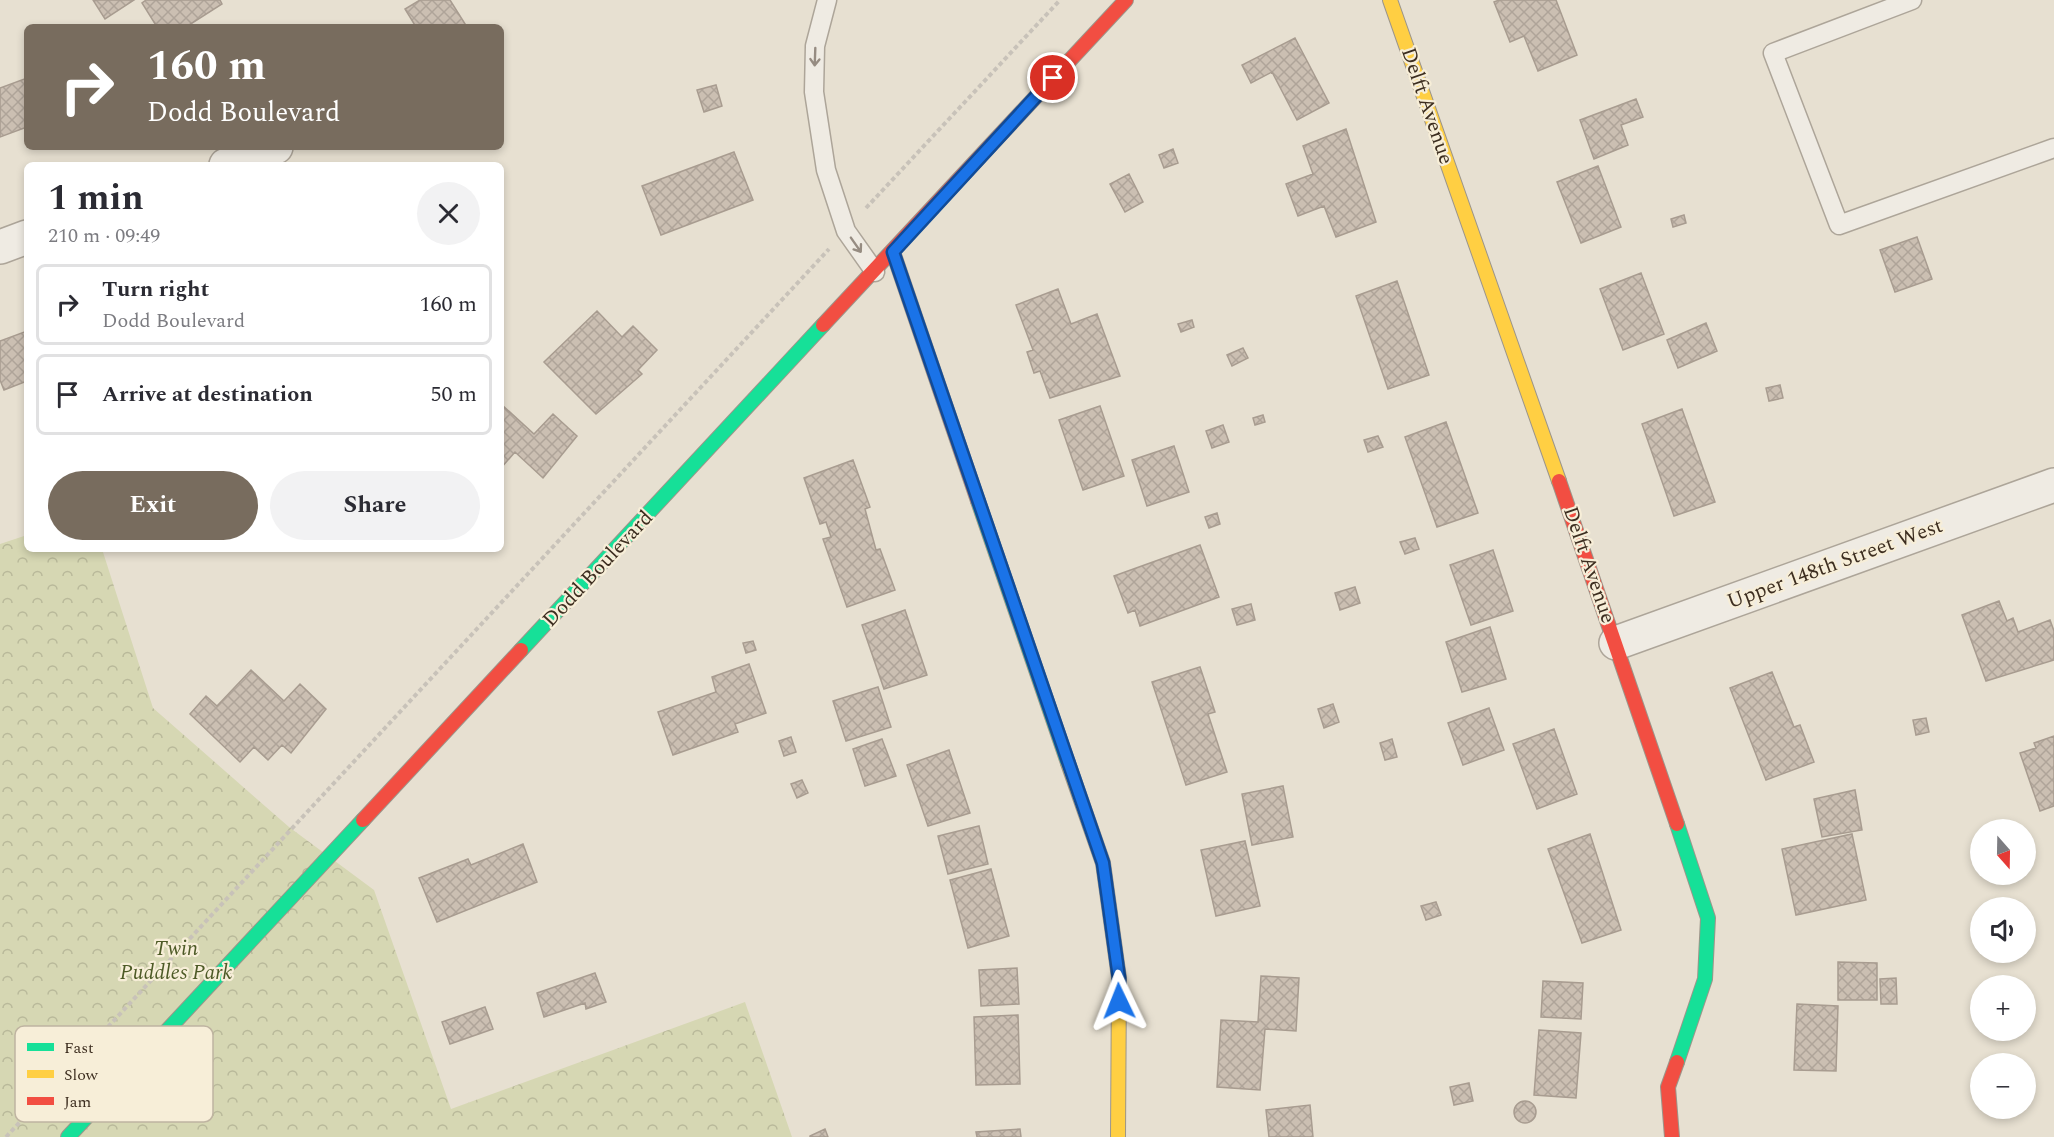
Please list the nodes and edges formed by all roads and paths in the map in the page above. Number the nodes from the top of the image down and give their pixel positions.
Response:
1 (827, 0) edge
2 (1060, 0) edge
3 (1390, 0) edge
4 (1912, 0) edge
5 (1118, 3) edge
6 (2054, 148) edge
7 (268, 150) edge
8 (234, 162) edge
9 (846, 231) junction
10 (24, 238) edge
11 (0, 247) edge
12 (893, 252) junction
13 (875, 272) junction
14 (2054, 485) edge
15 (1616, 643) junction
16 (109, 1026) edge
17 (172, 1026) edge
18 (20, 1122) edge
19 (82, 1122) edge
20 (6, 1137) edge
21 (68, 1137) edge
22 (1118, 1137) edge
23 (1672, 1137) edge

1 -> 9 lane
2 - 9 path
3 - 15 street, Delft Avenue
4 - 6 lane
5 - 12 street, Dodd Boulevard
7 - 8 street
9 -> 13 lane
9 - 16 path
10 - 11 street
12 - 13 street, Dodd Boulevard
12 - 22 street
13 - 17 street, Dodd Boulevard
14 - 15 street, Upper 148th Street West
15 - 23 street, Delft Avenue
18 - 20 path
19 - 21 street, Dodd Boulevard

